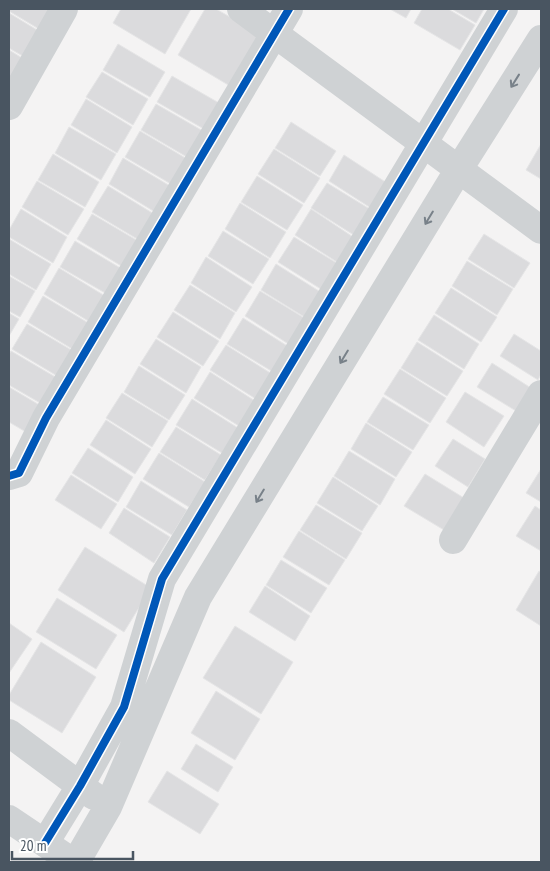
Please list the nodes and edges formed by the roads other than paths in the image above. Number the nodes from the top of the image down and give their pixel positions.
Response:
1 (64, 9) edge
2 (241, 9) edge
3 (289, 9) edge
4 (504, 9) edge
5 (276, 33) junction
6 (541, 40) edge
7 (9, 106) edge
8 (423, 142) junction
9 (459, 169) junction
10 (541, 230) edge
11 (541, 394) edge
12 (9, 476) edge
13 (453, 540) dead end
14 (162, 579) junction
15 (198, 597) junction
16 (9, 733) edge
17 (80, 786) junction
18 (108, 807) junction
19 (9, 819) edge
20 (45, 843) junction
21 (74, 862) edge

1 - 7 street
2 - 5 street
3 - 5 street
4 - 8 street
5 - 8 street
5 - 12 street
6 -> 9 street
8 - 9 street
8 - 14 street
9 - 10 street
9 -> 15 street
11 - 13 street
14 - 15 street
14 - 17 street
15 - 18 street
16 - 17 street
17 - 18 street
17 - 20 street
18 - 21 street
19 - 20 street
20 - 21 street

